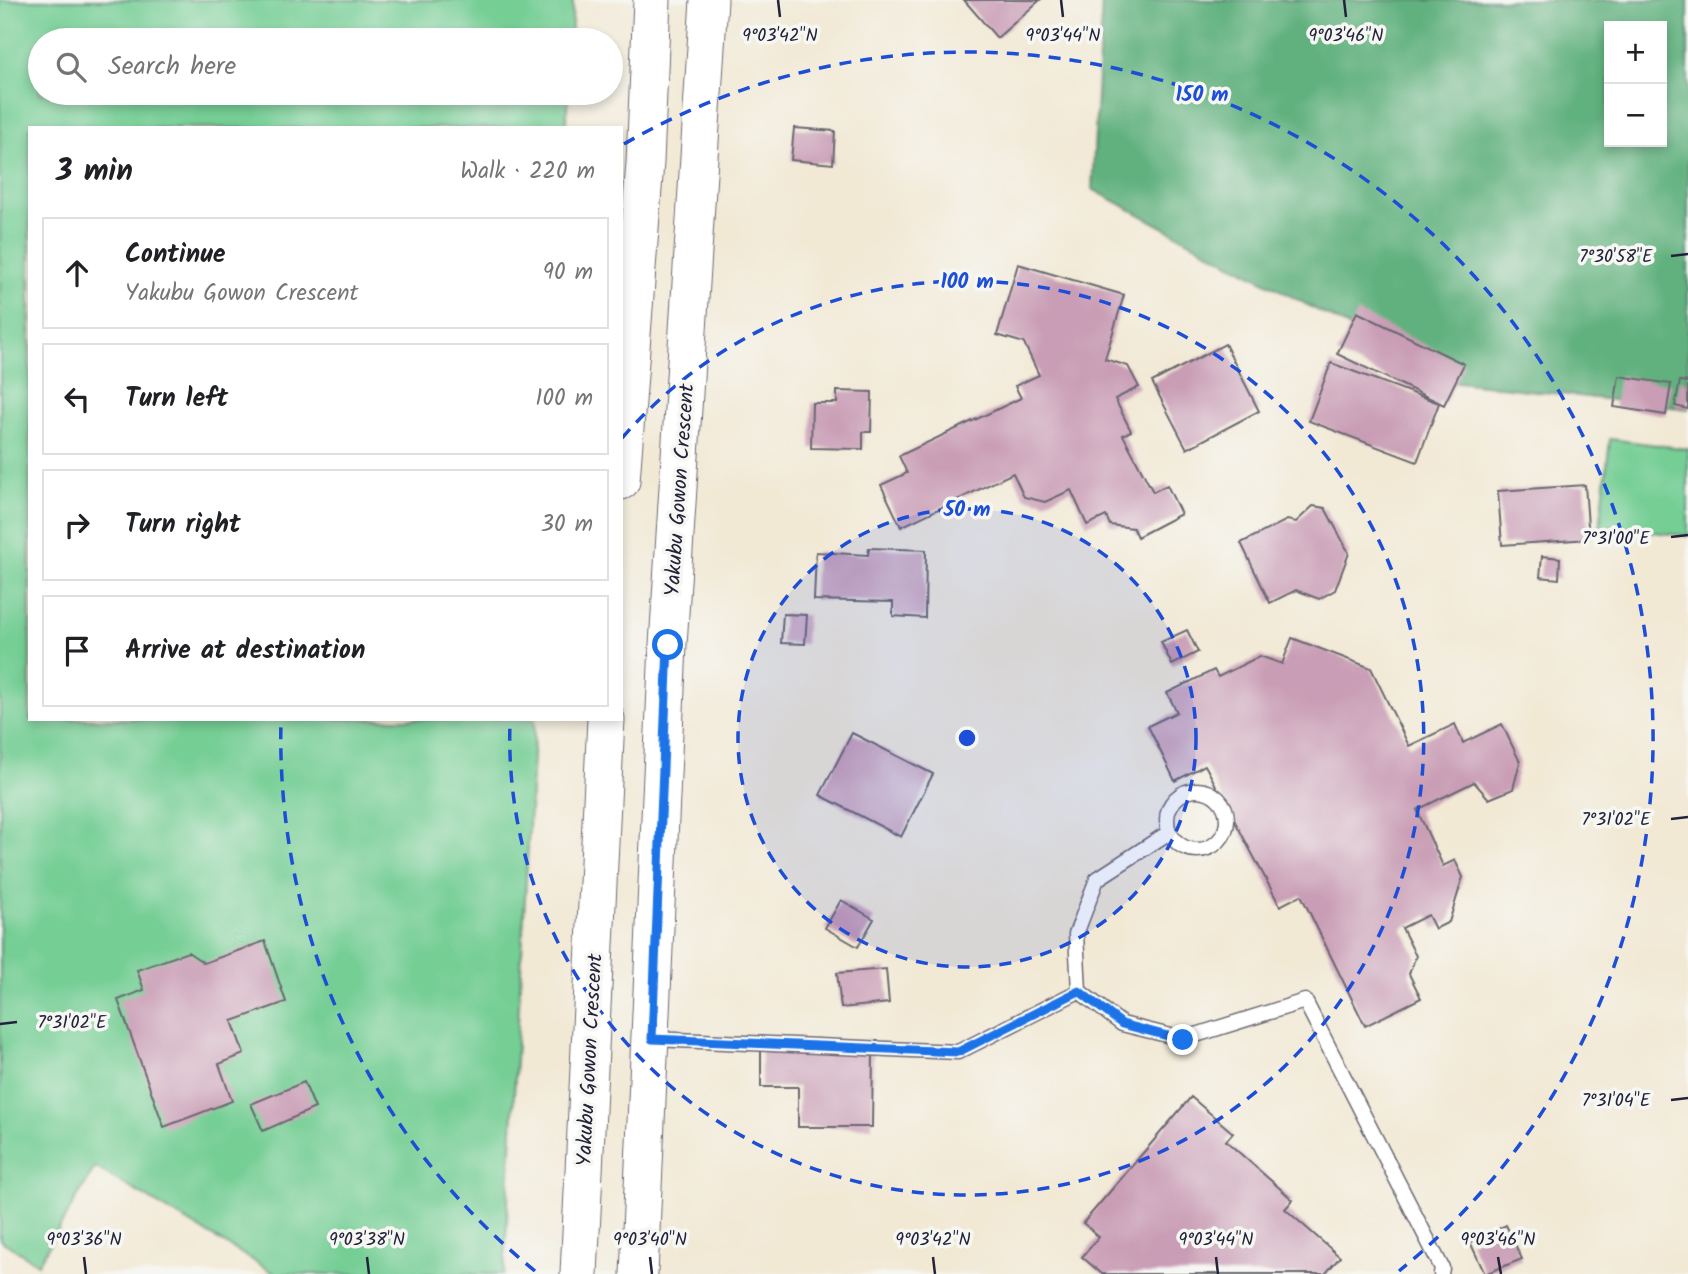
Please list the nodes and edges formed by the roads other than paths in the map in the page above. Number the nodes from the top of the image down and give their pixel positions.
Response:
1 (652, 0) edge
2 (709, 0) edge
3 (623, 454) edge
4 (606, 721) edge
5 (1168, 833) junction
6 (1079, 991) junction
7 (652, 1039) junction
8 (579, 1274) edge
9 (639, 1274) edge
10 (1441, 1274) edge

1 - 3 street
2 - 7 street, Yakubu Gowon Crescent
4 - 8 street, Yakubu Gowon Crescent
5 - 5 lane
5 - 6 lane
6 - 7 lane
6 - 10 lane
7 - 9 street, Yakubu Gowon Crescent

